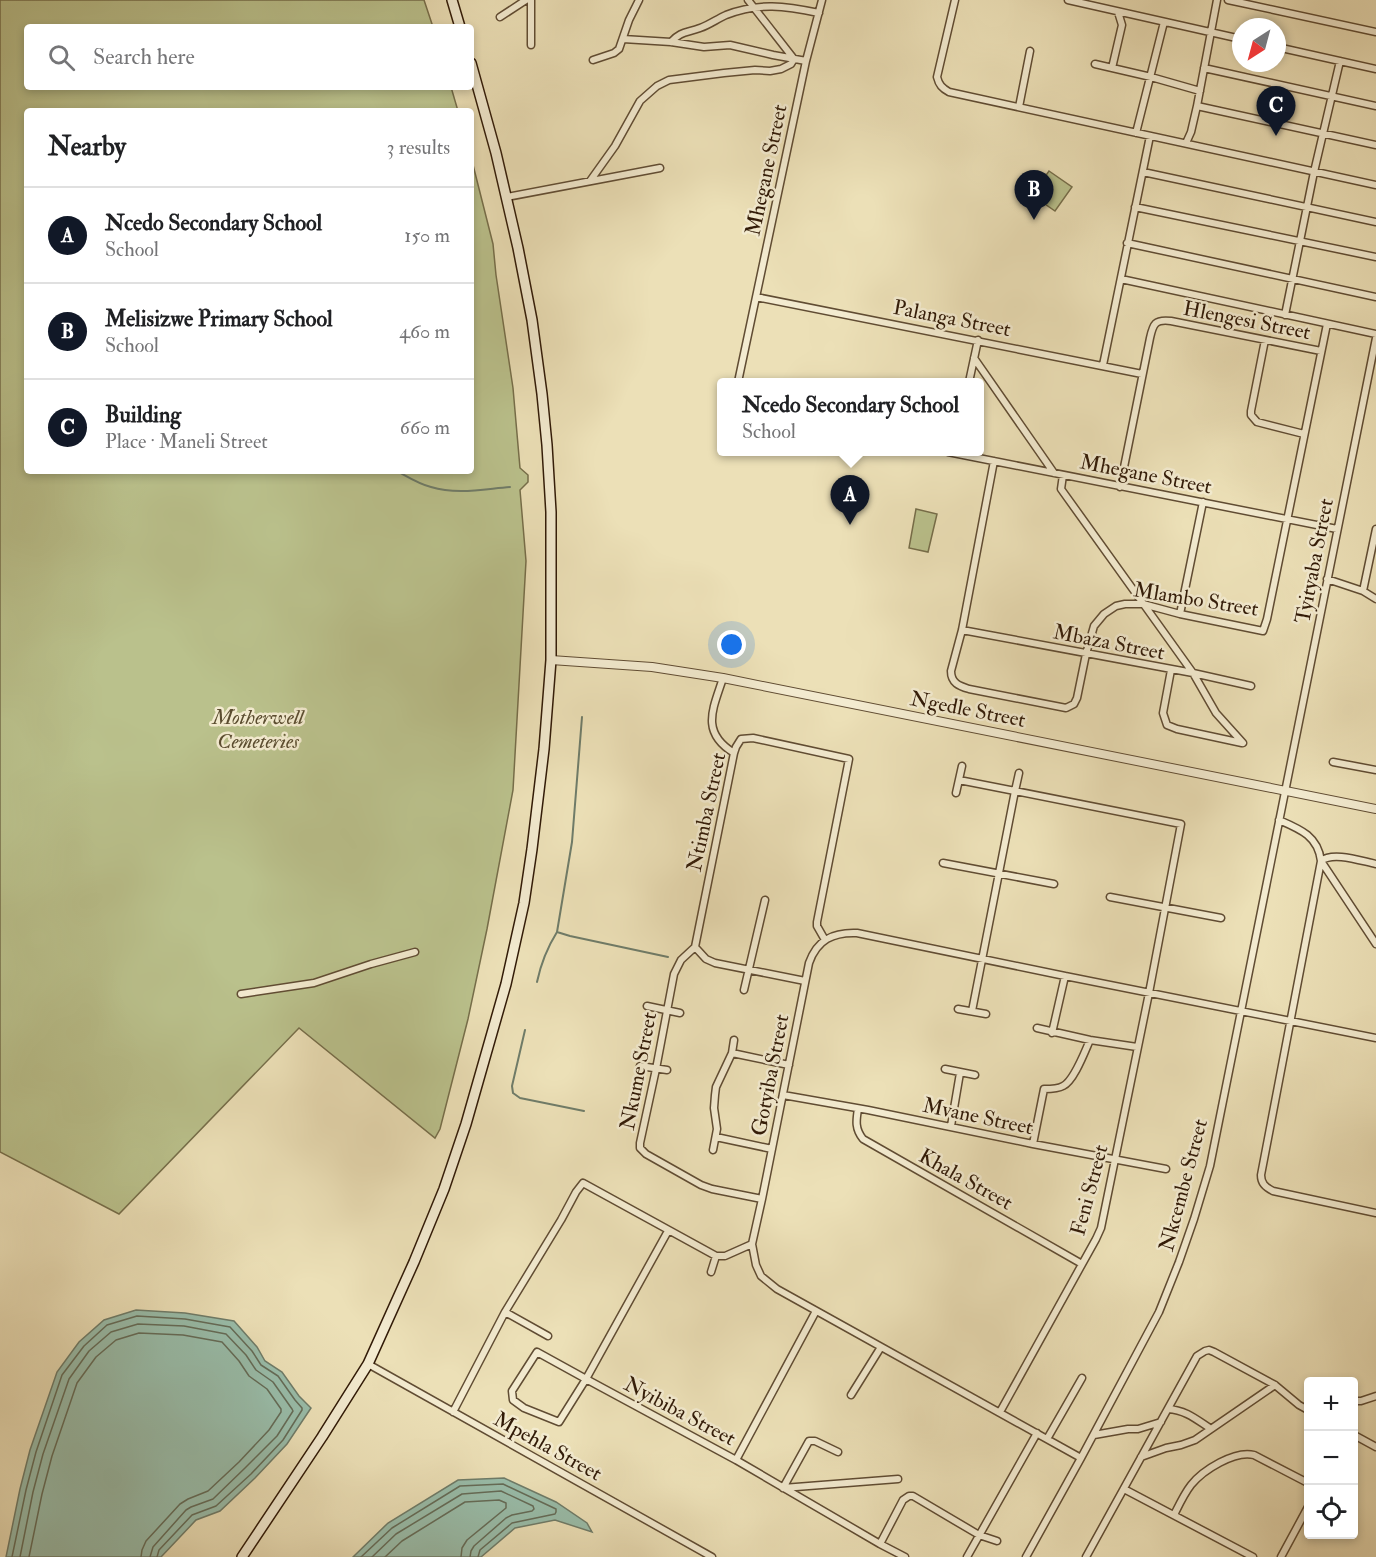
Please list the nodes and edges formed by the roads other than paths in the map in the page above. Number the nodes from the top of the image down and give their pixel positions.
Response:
1 (452, 0) edge
2 (526, 0) edge
3 (531, 0) edge
4 (639, 0) edge
5 (748, 0) edge
6 (822, 0) edge
7 (955, 0) edge
8 (1068, 0) edge
9 (1217, 0) edge
10 (1228, 0) edge
11 (1099, 3) edge
12 (753, 7) junction
13 (1119, 12) junction
14 (819, 13) junction
15 (500, 17) dead end
16 (1164, 22) junction
17 (459, 24) edge
18 (1210, 32) junction
19 (1376, 32) edge
20 (1232, 37) edge
21 (623, 39) junction
22 (671, 42) junction
23 (531, 45) dead end
24 (1286, 49) edge
25 (1030, 51) dead end
26 (794, 59) junction
27 (593, 60) dead end
28 (806, 61) junction
29 (1340, 61) junction
30 (1095, 64) dead end
31 (1112, 68) junction
32 (1204, 68) junction
33 (1376, 69) edge
34 (474, 73) edge
35 (1151, 77) junction
36 (1200, 92) junction
37 (1332, 96) junction
38 (1019, 106) junction
39 (1197, 106) junction
40 (1376, 106) edge
41 (1136, 133) junction
42 (1323, 134) junction
43 (1150, 136) junction
44 (1186, 143) junction
45 (1376, 145) edge
46 (660, 168) dead end
47 (1143, 172) junction
48 (1314, 172) junction
49 (590, 181) junction
50 (1376, 185) edge
51 (507, 197) junction
52 (1135, 207) junction
53 (1308, 207) junction
54 (1376, 222) edge
55 (1300, 242) junction
56 (1127, 243) junction
57 (1376, 257) edge
58 (1121, 279) junction
59 (1293, 279) junction
60 (756, 297) junction
61 (1376, 297) edge
62 (1285, 315) junction
63 (1327, 324) junction
64 (1376, 336) edge
65 (978, 340) junction
66 (1265, 340) junction
67 (1321, 351) junction
68 (974, 358) junction
69 (1103, 365) junction
70 (1142, 374) junction
71 (739, 378) edge
72 (970, 378) edge
73 (1368, 380) junction
74 (1376, 382) edge
75 (1304, 434) junction
76 (971, 456) edge
77 (994, 461) junction
78 (1054, 473) junction
79 (1063, 475) junction
80 (1120, 487) junction
81 (1203, 502) junction
82 (1286, 519) junction
83 (1376, 529) edge
84 (1337, 530) junction
85 (1327, 579) junction
86 (1363, 591) junction
87 (1376, 599) edge
88 (1143, 604) junction
89 (1180, 614) junction
90 (962, 630) junction
91 (1086, 654) junction
92 (551, 660) junction
93 (1171, 670) junction
94 (1193, 673) junction
95 (723, 678) junction
96 (1251, 686) dead end
97 (734, 753) junction
98 (1333, 762) dead end
99 (962, 766) dead end
100 (1376, 770) edge
101 (1019, 773) dead end
102 (959, 780) junction
103 (1015, 791) junction
104 (1286, 791) junction
105 (956, 793) dead end
106 (1376, 809) edge
107 (1279, 820) junction
108 (1321, 861) junction
109 (943, 863) dead end
110 (1376, 864) edge
111 (999, 875) junction
112 (1054, 885) dead end
113 (1110, 897) dead end
114 (765, 900) dead end
115 (1166, 908) junction
116 (1221, 918) dead end
117 (825, 940) junction
118 (1375, 941) edge
119 (694, 946) junction
120 (416, 952) dead end
121 (982, 960) junction
122 (750, 970) junction
123 (1065, 976) junction
124 (806, 981) junction
125 (744, 990) dead end
126 (1149, 993) junction
127 (241, 994) dead end
128 (647, 1006) dead end
129 (958, 1009) dead end
130 (1240, 1010) junction
131 (667, 1011) junction
132 (972, 1011) junction
133 (681, 1013) dead end
134 (986, 1014) dead end
135 (1292, 1020) junction
136 (1037, 1028) dead end
137 (1052, 1033) junction
138 (1376, 1037) edge
139 (734, 1040) dead end
140 (1090, 1040) junction
141 (1137, 1047) junction
142 (732, 1053) junction
143 (789, 1065) junction
144 (640, 1066) dead end
145 (656, 1069) junction
146 (945, 1069) dead end
147 (668, 1070) dead end
148 (960, 1073) junction
149 (975, 1075) dead end
150 (783, 1095) junction
151 (858, 1108) junction
152 (951, 1126) junction
153 (716, 1137) junction
154 (1033, 1144) junction
155 (772, 1149) junction
156 (713, 1150) dead end
157 (1115, 1160) junction
158 (1166, 1169) dead end
159 (762, 1199) junction
160 (1376, 1213) edge
161 (668, 1231) junction
162 (752, 1244) junction
163 (716, 1256) junction
164 (1082, 1264) junction
165 (711, 1272) dead end
166 (816, 1311) junction
167 (505, 1312) junction
168 (549, 1335) dead end
169 (881, 1347) junction
170 (368, 1364) junction
171 (1082, 1378) dead end
172 (586, 1379) junction
173 (1275, 1385) junction
174 (851, 1395) dead end
175 (1376, 1396) edge
176 (1358, 1401) edge
177 (1304, 1403) edge
178 (1299, 1405) junction
179 (1304, 1408) edge
180 (1168, 1409) junction
181 (453, 1412) junction
182 (1000, 1412) junction
183 (1161, 1422) junction
184 (1211, 1429) junction
185 (1037, 1433) junction
186 (1094, 1435) junction
187 (1358, 1438) edge
188 (1047, 1439) junction
189 (1376, 1447) edge
190 (838, 1452) dead end
191 (1142, 1457) junction
192 (1081, 1458) junction
193 (736, 1460) junction
194 (898, 1479) dead end
195 (1304, 1481) edge
196 (783, 1488) junction
197 (1124, 1489) junction
198 (1304, 1514) edge
199 (1174, 1515) junction
200 (979, 1535) junction
201 (997, 1541) dead end
202 (880, 1544) junction
203 (242, 1557) edge
204 (712, 1557) edge
205 (905, 1557) edge
206 (967, 1557) edge
207 (1026, 1557) edge
208 (1086, 1557) edge
209 (1253, 1557) edge
210 (1281, 1557) edge

1 - 17 main road
2 - 15 street
3 - 23 street
4 - 21 street
5 - 12 street
6 - 14 street, Mhegane Street
7 - 38 street
8 - 11 street
9 - 18 street
10 - 19 street
11 - 13 street
12 - 14 street
12 - 22 street
12 - 26 street
13 - 16 street
13 - 31 street
14 - 28 street, Mhegane Street
16 - 18 street
16 - 35 street
18 - 20 street
18 - 32 street
21 - 22 street
21 - 27 street
22 - 26 street
24 - 29 street
25 - 38 street
26 - 28 street
26 - 49 street
28 - 60 street, Mhegane Street
29 - 33 street
29 - 37 street
30 - 31 street
31 - 35 street
32 - 36 street
32 - 37 street
34 - 51 main road
35 - 36 street
35 - 41 street
36 - 39 street
37 - 40 street
37 - 42 street
38 - 41 street
39 - 42 street
39 - 44 street
41 - 43 street
42 - 45 street
42 - 48 street
43 - 44 street
43 - 47 street
44 - 48 street
46 - 49 street
47 - 52 street
47 - 53 street
48 - 50 street
48 - 53 street
49 - 51 street
51 - 92 main road
52 - 55 street
52 - 56 street
53 - 54 street
53 - 55 street
55 - 57 street
55 - 59 street
56 - 58 street
56 - 59 street
58 - 62 street
58 - 69 street
59 - 61 street
59 - 62 street
60 - 65 street, Palanga Street
60 - 71 street, Mhegane Street
62 - 63 street
63 - 64 street
63 - 67 street
64 - 73 street, Tyityaba Street
65 - 68 street
65 - 69 street, Palanga Street
66 - 67 street, Hlengesi Street
66 - 70 street, Hlengesi Street
66 - 75 street
67 - 75 street
68 - 72 street
68 - 78 street
69 - 70 street, Palanga Street
70 - 80 street, Hlengesi Street
73 - 74 street
73 - 84 street, Tyityaba Street
75 - 82 street
76 - 77 street, Mhegane Street
77 - 78 street, Mhegane Street
77 - 90 street, Mlambo Street
78 - 79 street, Mhegane Street
79 - 80 street, Mhegane Street
79 - 88 street
80 - 81 street, Mhegane Street
81 - 82 street, Mhegane Street
81 - 89 street
82 - 84 street, Mhegane Street
82 - 89 street, Mlambo Street
83 - 86 street
84 - 85 street, Tyityaba Street
85 - 86 street
85 - 104 street, Tyityaba Street
86 - 87 street
88 - 89 street, Mlambo Street
88 - 91 street, Mlambo Street
88 - 94 street
90 - 91 street, Mbaza Street
90 - 91 street, Mlambo Street
91 - 93 street, Mbaza Street
92 - 95 street, Ngedle Street
92 - 170 main road
93 - 94 street, Mbaza Street
93 - 94 street
94 - 96 street, Mbaza Street
95 - 97 street
95 - 104 street, Ngedle Street
97 - 117 street, Ntimba Street
97 - 119 street, Ntimba Street
98 - 100 street
99 - 102 street
101 - 103 street
102 - 103 street
102 - 105 street
103 - 111 street
103 - 115 street, Feni Street
104 - 106 street, Ngedle Street
104 - 107 street, Nkcembe Street
107 - 108 street
107 - 130 street, Nkcembe Street
108 - 110 street
108 - 118 street
108 - 135 street
109 - 111 street
111 - 112 street
111 - 121 street
113 - 115 street
114 - 122 street
115 - 116 street
115 - 126 street, Feni Street
117 - 121 street
117 - 124 street, Gotyiba Street
119 - 122 street
119 - 131 street, Nkume Street
120 - 127 street
121 - 123 street
121 - 132 street
122 - 124 street
122 - 125 street
123 - 126 street
123 - 137 street
124 - 143 street, Gotyiba Street
126 - 130 street
126 - 141 street, Feni Street
128 - 131 street
129 - 132 street
130 - 135 street
130 - 186 street, Nkcembe Street
131 - 133 street
131 - 145 street, Nkume Street
132 - 134 street
135 - 138 street
135 - 160 street
136 - 137 street
137 - 140 street
139 - 142 street
140 - 141 street
140 - 154 street
141 - 157 street, Feni Street
142 - 143 street
142 - 153 street
143 - 150 street, Gotyiba Street
144 - 145 street
145 - 147 street
145 - 159 street, Nkume Street
146 - 148 street
148 - 149 street
148 - 152 street
150 - 151 street, Mvane Street
150 - 155 street, Gotyiba Street
151 - 152 street, Mvane Street
151 - 164 street, Khala Street
152 - 154 street, Mvane Street
153 - 155 street
153 - 156 street
154 - 157 street, Mvane Street
155 - 159 street, Gotyiba Street
157 - 158 street, Mvane Street
157 - 164 street, Feni Street
159 - 162 street, Gotyiba Street
161 - 163 street
161 - 167 street
161 - 172 street
162 - 163 street
162 - 166 street, Gotyiba Street
163 - 165 street
164 - 182 street, Feni Street
166 - 169 street, Gotyiba Street
166 - 193 street
167 - 168 street
167 - 181 street
169 - 174 street
169 - 182 street, Gotyiba Street
170 - 181 street, Mpehla Street
170 - 203 main road
171 - 188 street
172 - 172 street, Nyibiba Street
172 - 193 street, Nyibiba Street
173 - 178 street
173 - 180 street
173 - 184 street
175 - 176 street
177 - 178 street
178 - 179 street
180 - 183 street
180 - 184 street
181 - 204 street, Mpehla Street
182 - 185 street, Gotyiba Street
183 - 186 street
183 - 191 street
184 - 191 street
185 - 188 street, Gotyiba Street
185 - 200 street
186 - 192 street, Nkcembe Street
187 - 189 street
188 - 192 street, Gotyiba Street
190 - 196 street
191 - 197 street
192 - 207 street, Nkcembe Street
193 - 196 street, Nyibiba Street
194 - 196 street
195 - 199 street
196 - 202 street, Nyibiba Street
197 - 199 street
197 - 208 street
198 - 210 street
199 - 209 street
200 - 201 street
200 - 202 street
200 - 206 street
202 - 205 street, Nyibiba Street

